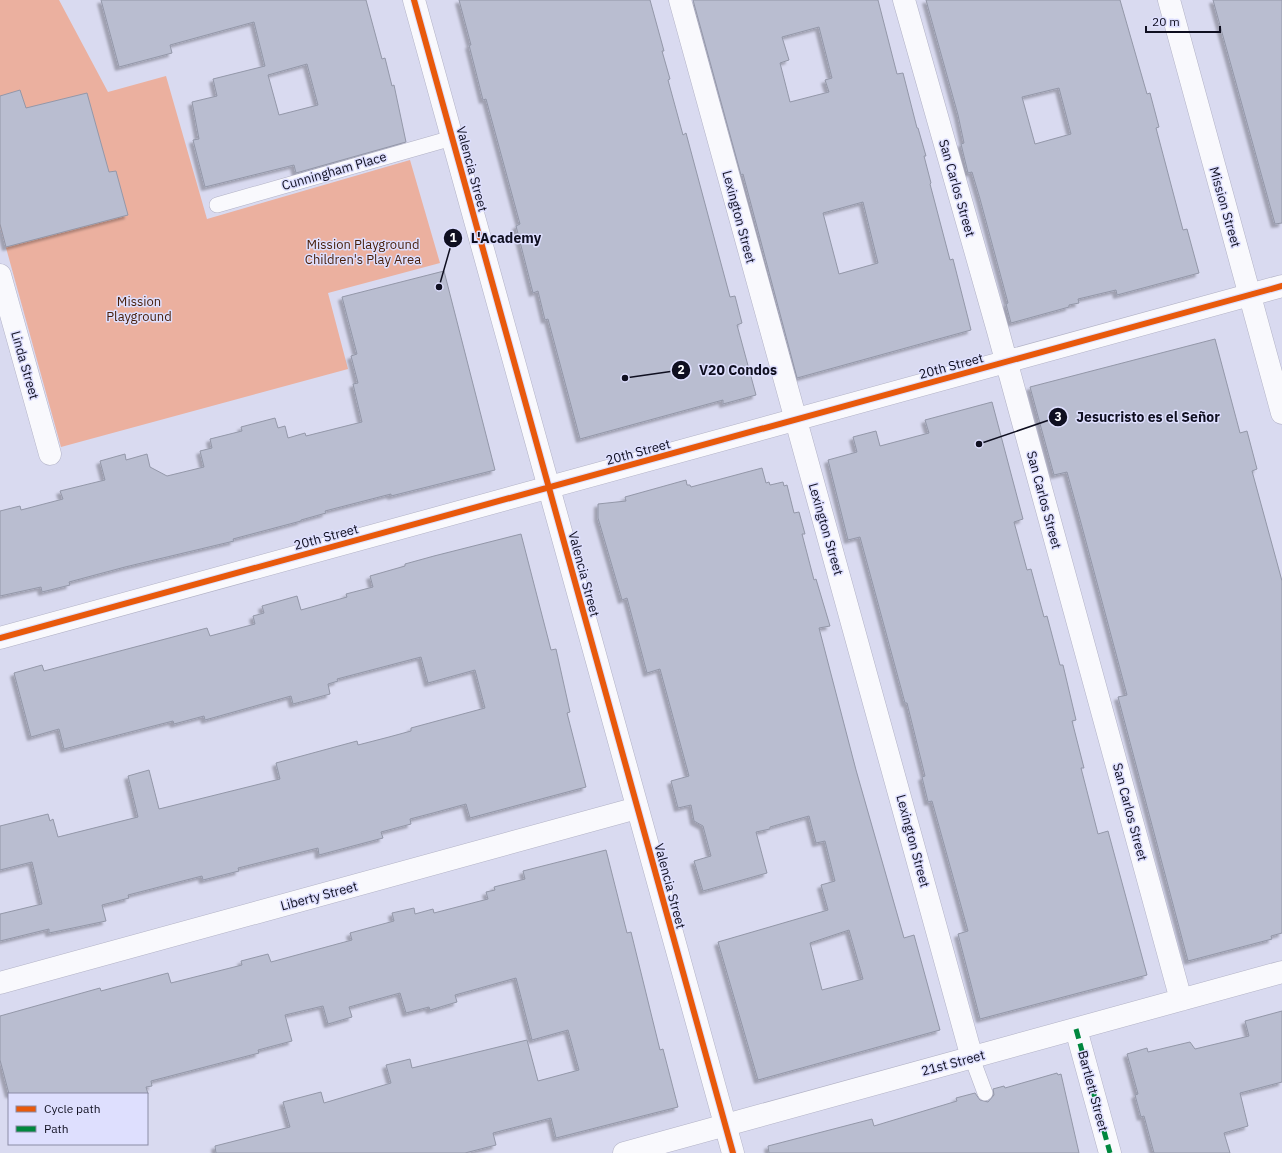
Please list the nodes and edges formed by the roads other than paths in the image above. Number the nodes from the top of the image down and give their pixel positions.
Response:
1 (414, 0) edge
2 (680, 0) edge
3 (904, 0) edge
4 (1169, 0) edge
5 (452, 138) junction
6 (217, 205) dead end
7 (0, 275) edge
8 (1282, 286) edge
9 (1250, 295) junction
10 (1006, 362) junction
11 (1282, 413) edge
12 (795, 420) junction
13 (50, 454) dead end
14 (549, 487) junction
15 (0, 638) edge
16 (637, 808) junction
17 (1282, 972) edge
18 (0, 983) edge
19 (1181, 1000) junction
20 (1076, 1029) junction
21 (972, 1058) junction
22 (985, 1093) dead end
23 (725, 1126) junction
24 (624, 1153) edge
25 (733, 1153) edge
26 (1110, 1153) edge

1 - 5 street, Valencia Street
2 - 12 street, Lexington Street
3 - 10 street, San Carlos Street
4 - 9 street, Mission Street
5 - 6 lane, Cunningham Place
5 - 14 street, Valencia Street
7 - 13 street, Linda Street
8 - 9 street, 20th Street
9 - 10 street, 20th Street
9 - 11 street, Mission Street
10 - 12 street, 20th Street
10 - 19 street, San Carlos Street
12 - 14 street, 20th Street
12 - 21 street, Lexington Street
14 - 15 street, 20th Street
14 - 16 street, Valencia Street
16 - 18 street, Liberty Street
16 - 23 street, Valencia Street
17 - 19 street, 21st Street
19 - 20 street, 21st Street
20 - 21 street, 21st Street
20 - 26 street, Bartlett Street
21 - 22 lane
21 - 23 street, 21st Street
23 - 24 street, 21st Street
23 - 25 street, Valencia Street

